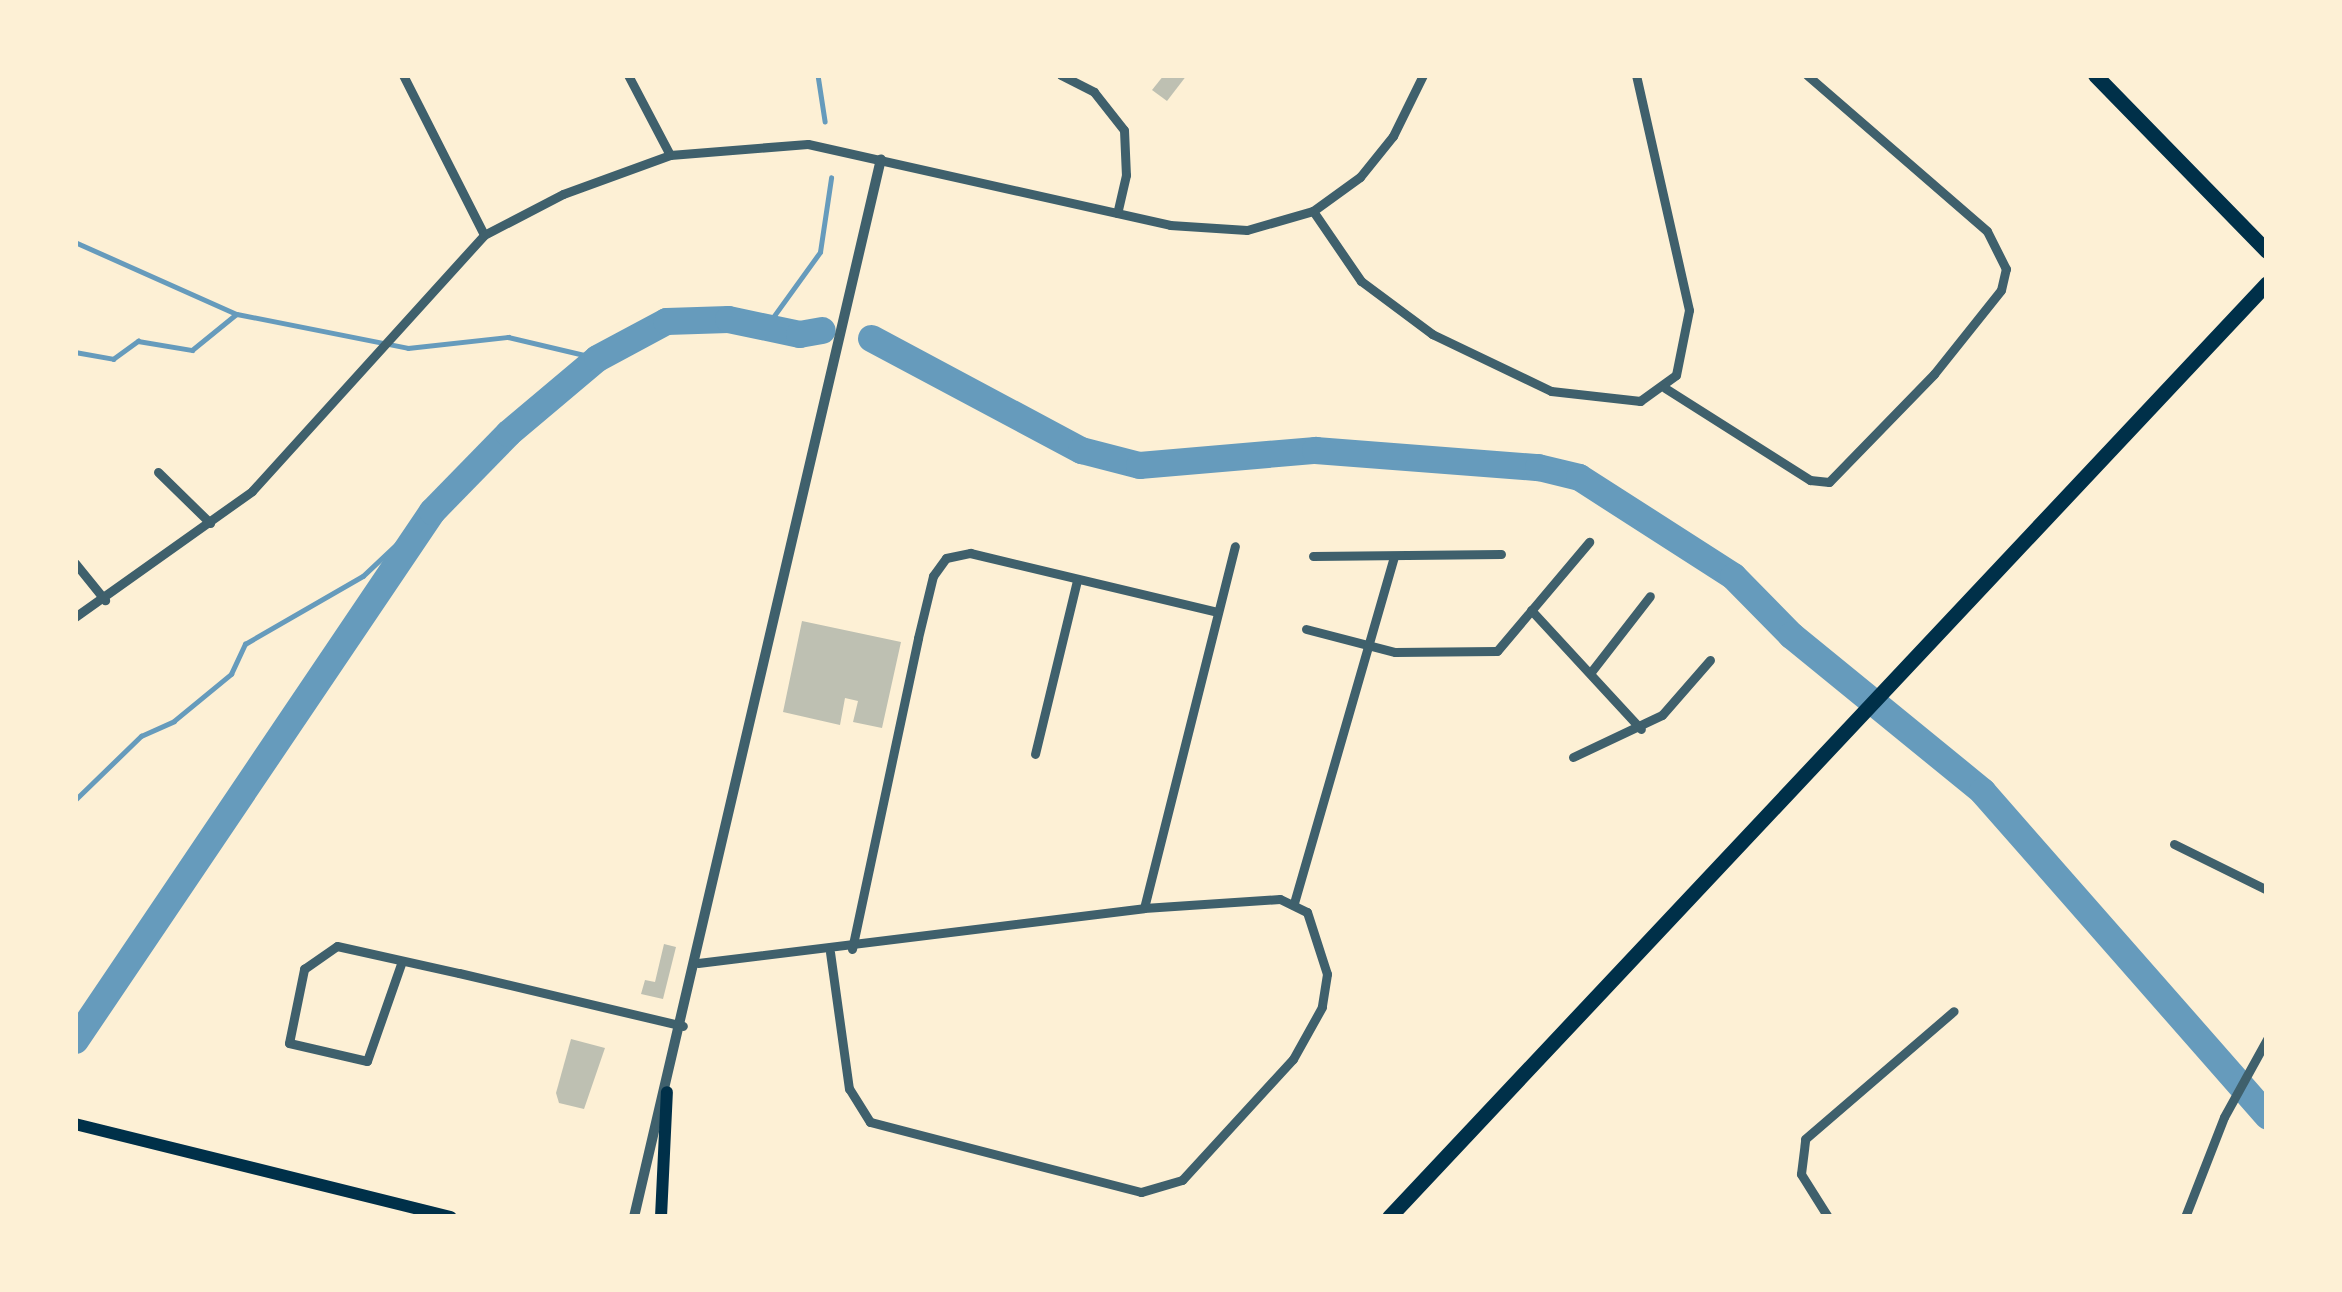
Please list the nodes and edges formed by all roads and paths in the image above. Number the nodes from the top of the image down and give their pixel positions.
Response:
1 (403, 75) edge
2 (628, 75) edge
3 (1061, 75) edge
4 (1423, 75) edge
5 (1636, 75) edge
6 (1807, 75) edge
7 (2095, 75) edge
8 (670, 155) junction
9 (881, 159) junction
10 (1313, 212) junction
11 (1117, 213) junction
12 (484, 235) junction
13 (2267, 251) edge
14 (2267, 283) edge
15 (1665, 388) junction
16 (158, 472) dead end
17 (210, 523) junction
18 (1589, 542) dead end
19 (1235, 546) dead end
20 (1501, 554) dead end
21 (1313, 556) dead end
22 (1393, 559) junction
23 (75, 563) edge
24 (1077, 580) junction
25 (1650, 596) dead end
26 (105, 600) junction
27 (1532, 610) junction
28 (1217, 612) junction
29 (75, 617) edge
30 (1306, 628) dead end
31 (1365, 647) junction
32 (1710, 660) dead end
33 (1591, 672) junction
34 (1641, 729) junction
35 (1035, 754) dead end
36 (1573, 757) dead end
37 (2174, 844) dead end
38 (2267, 890) edge
39 (1294, 903) junction
40 (1144, 908) junction
41 (852, 949) junction
42 (830, 952) junction
43 (402, 961) junction
44 (698, 963) junction
45 (1954, 1011) dead end
46 (683, 1026) junction
47 (2267, 1039) edge
48 (667, 1092) junction
49 (80, 1126) edge
50 (451, 1217) edge
51 (634, 1217) edge
52 (661, 1217) edge
53 (1389, 1217) edge
54 (1828, 1217) edge
55 (2185, 1217) edge

1 - 12 street
2 - 8 street
3 - 11 street
4 - 10 street
5 - 15 street
6 - 15 street
7 - 13 highway
8 - 9 street
8 - 12 street
9 - 11 street
9 - 44 street
10 - 11 street
10 - 15 street
12 - 17 street
14 - 53 highway
16 - 17 street
17 - 26 street
18 - 27 street
19 - 28 street
20 - 22 street
21 - 22 street
22 - 31 street
23 - 26 street
24 - 28 street
24 - 35 street
24 - 41 street
25 - 33 street
26 - 29 street
27 - 31 street
27 - 33 street
28 - 40 street
30 - 31 street
31 - 39 street
32 - 34 street
33 - 34 street
34 - 36 street
37 - 38 street
39 - 40 street
39 - 42 street
40 - 41 street
41 - 42 street
42 - 44 street
43 - 43 street
43 - 46 street
44 - 46 street
45 - 54 street
46 - 48 street
47 - 55 street
48 - 51 street
48 - 52 main road
49 - 50 main road

